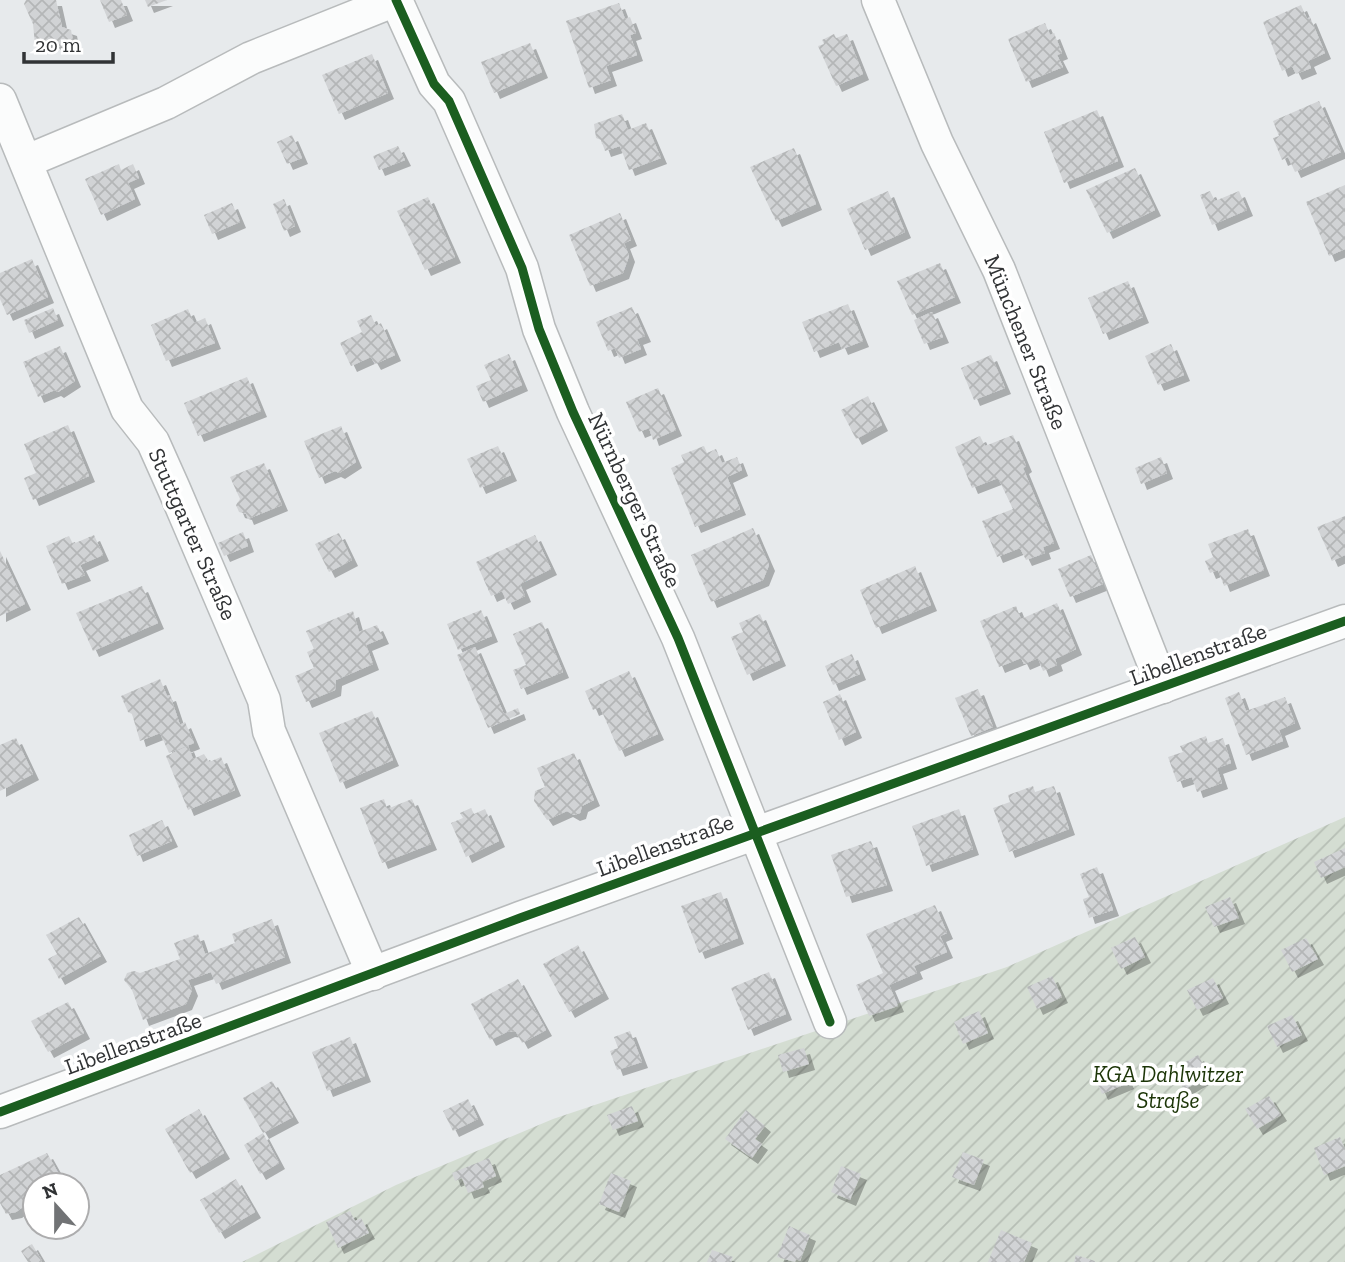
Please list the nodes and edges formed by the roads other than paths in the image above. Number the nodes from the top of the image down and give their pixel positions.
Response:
1 (396, 0) edge
2 (878, 0) edge
3 (0, 100) edge
4 (27, 161) junction
5 (1345, 621) edge
6 (1163, 687) junction
7 (754, 833) junction
8 (373, 974) junction
9 (830, 1022) dead end
10 (3, 1102) edge

1 - 4 street
1 - 7 street, Nürnberger Straße
2 - 6 street, Münchener Straße
3 - 4 street, Stuttgarter Straße
4 - 8 street, Stuttgarter Straße
5 - 6 street, Libellenstraße
6 - 7 street, Libellenstraße
7 - 8 street, Libellenstraße
7 - 9 street, Nürnberger Straße
8 - 10 street, Libellenstraße

